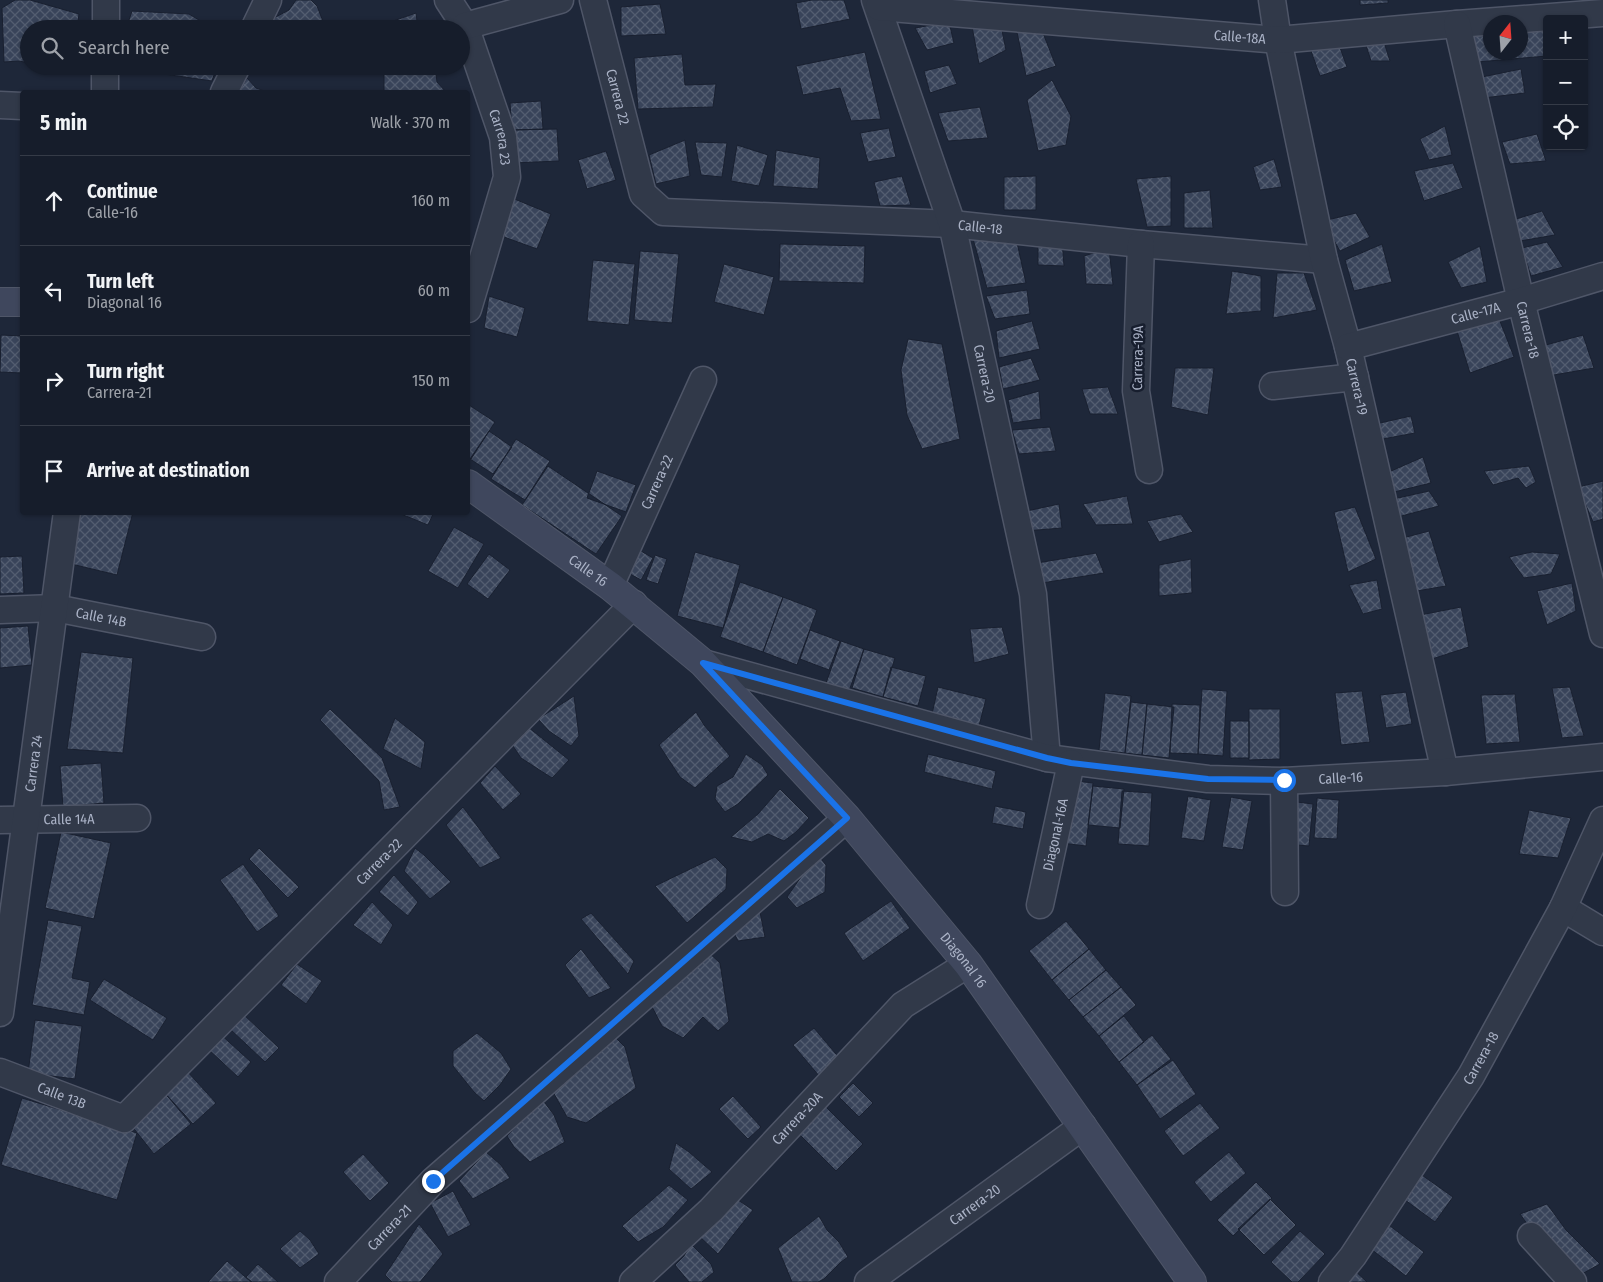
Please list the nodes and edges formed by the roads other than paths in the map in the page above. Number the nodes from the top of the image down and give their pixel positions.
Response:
1 (106, 0) edge
2 (268, 0) edge
3 (448, 0) edge
4 (560, 0) edge
5 (594, 0) edge
6 (1272, 0) edge
7 (877, 4) edge
8 (1603, 13) edge
9 (106, 20) edge
10 (258, 20) edge
11 (460, 20) edge
12 (470, 24) edge
13 (1457, 24) junction
14 (1278, 40) junction
15 (470, 43) edge
16 (105, 75) edge
17 (232, 75) edge
18 (105, 90) edge
19 (225, 90) edge
20 (0, 105) edge
21 (20, 106) edge
22 (642, 194) joint
23 (952, 224) junction
24 (1142, 244) junction
25 (1324, 260) junction
26 (1603, 276) edge
27 (1521, 301) junction
28 (0, 302) edge
29 (20, 302) edge
30 (470, 302) edge
31 (1348, 347) junction
32 (1355, 377) junction
33 (702, 380) dead end
34 (1273, 386) dead end
35 (1149, 470) dead end
36 (470, 485) edge
37 (67, 515) edge
38 (610, 586) junction
39 (634, 604) junction
40 (54, 608) junction
41 (0, 610) edge
42 (1603, 634) edge
43 (202, 637) dead end
44 (703, 663) junction
45 (1603, 757) edge
46 (1059, 760) junction
47 (1445, 772) junction
48 (1284, 780) junction
49 (137, 818) dead end
50 (847, 818) junction
51 (12, 820) edge
52 (1603, 820) edge
53 (1285, 892) dead end
54 (1040, 905) dead end
55 (1563, 908) junction
56 (1603, 932) edge
57 (968, 964) junction
58 (0, 1013) edge
59 (0, 1072) edge
60 (124, 1119) joint
61 (1082, 1126) junction
62 (1531, 1236) dead end
63 (899, 1273) edge
64 (338, 1282) edge
65 (633, 1282) edge
66 (868, 1282) edge
67 (1192, 1282) edge
68 (1332, 1282) edge
69 (1572, 1282) edge

1 - 9 street
2 - 10 street
3 - 11 street, Carrera 23
4 - 12 street
5 - 22 street, Carrera 22
6 - 14 street, Carrera-19
7 - 14 street, Calle-18A
7 - 23 street, Carrera-20
8 - 13 street, Calle-18A
13 - 14 street, Calle-18A
13 - 27 street, Carrera-18
14 - 25 street, Carrera-19
15 - 30 street, Carrera 23
16 - 18 street
17 - 19 street
20 - 21 street
22 - 23 street, Calle-18
23 - 24 street, Calle-18
23 - 46 street, Carrera-20
24 - 25 street, Calle-18
24 - 35 street, Carrera-19A
25 - 31 street, Carrera-19
26 - 27 street, Calle-17A
27 - 31 street, Calle-17A
27 - 42 street, Carrera-18
28 - 29 street
31 - 32 street, Carrera-19
32 - 34 street
32 - 47 street, Carrera-19
33 - 38 street, Carrera-22
36 - 38 street, Calle 16
37 - 40 street, Carrera 24
38 - 39 street, Calle 16
39 - 44 street, Calle 16
39 - 60 street, Carrera-22
40 - 41 street, Calle 14B
40 - 43 street, Calle 14B
40 - 51 street, Carrera 24
44 - 46 street, Calle-16
44 - 50 street, Diagonal 16
45 - 47 street, Calle-16
46 - 48 street, Calle-16
46 - 54 street, Diagonal-16A
47 - 48 street, Calle-16
48 - 53 street
49 - 51 street, Calle 14A
50 - 57 street, Diagonal 16
50 - 64 street, Carrera-21
51 - 58 street, Carrera 24
52 - 55 street, Carrera-18
55 - 56 street
55 - 68 street, Carrera-18
57 - 61 street, Diagonal 16
57 - 65 street, Carrera-20A
59 - 60 street, Calle 13B
61 - 63 street, Carrera-20
61 - 67 street, Diagonal 16
62 - 69 street
63 - 66 street, Carrera-20

